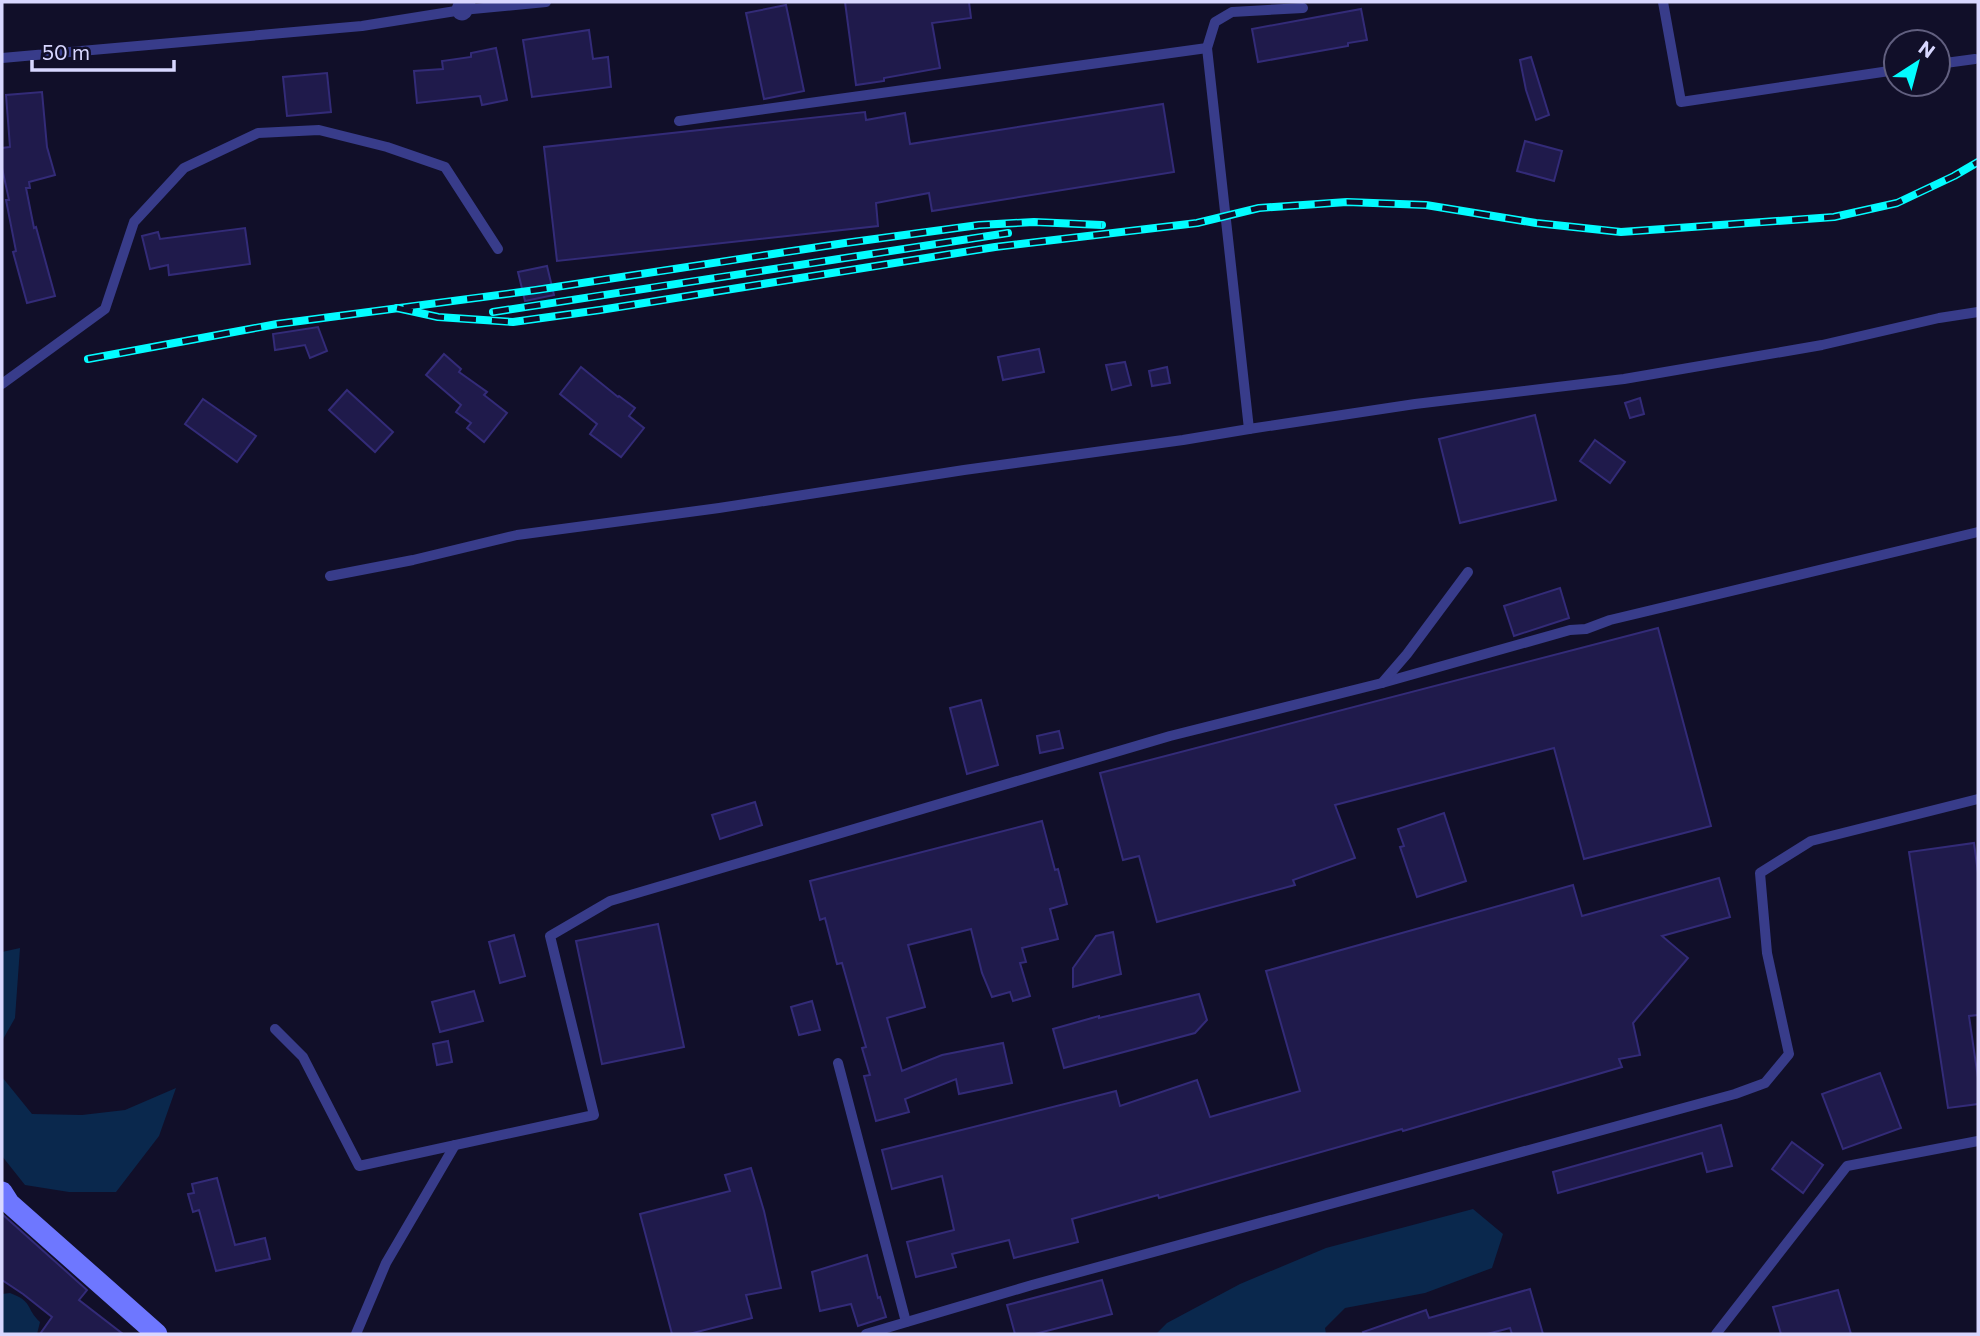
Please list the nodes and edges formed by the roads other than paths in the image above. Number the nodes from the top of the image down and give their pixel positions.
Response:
1 (547, 2) edge
2 (1663, 2) edge
3 (464, 6) edge
4 (1303, 8) dead end
5 (1207, 48) junction
6 (2, 58) edge
7 (1975, 59) dead end
8 (1952, 62) edge
9 (1882, 72) edge
10 (679, 121) dead end
11 (498, 249) dead end
12 (1978, 312) edge
13 (2, 384) edge
14 (1248, 429) junction
15 (1978, 532) edge
16 (1468, 572) dead end
17 (330, 576) dead end
18 (1382, 683) junction
19 (1978, 799) edge
20 (275, 1029) dead end
21 (838, 1063) dead end
22 (1978, 1141) edge
23 (455, 1145) junction
24 (2, 1192) edge
25 (906, 1322) junction
26 (157, 1334) edge
27 (356, 1334) edge
28 (866, 1334) edge
29 (1716, 1334) edge

1 - 3 lane
2 - 9 lane
3 - 6 lane
4 - 5 lane
5 - 10 lane
5 - 14 lane
7 - 8 lane
11 - 13 lane
12 - 14 lane
14 - 17 lane
15 - 18 lane
16 - 18 lane
18 - 23 lane
19 - 25 lane
20 - 23 lane
21 - 25 lane
22 - 29 lane
23 - 27 lane
24 - 26 street
25 - 28 lane

